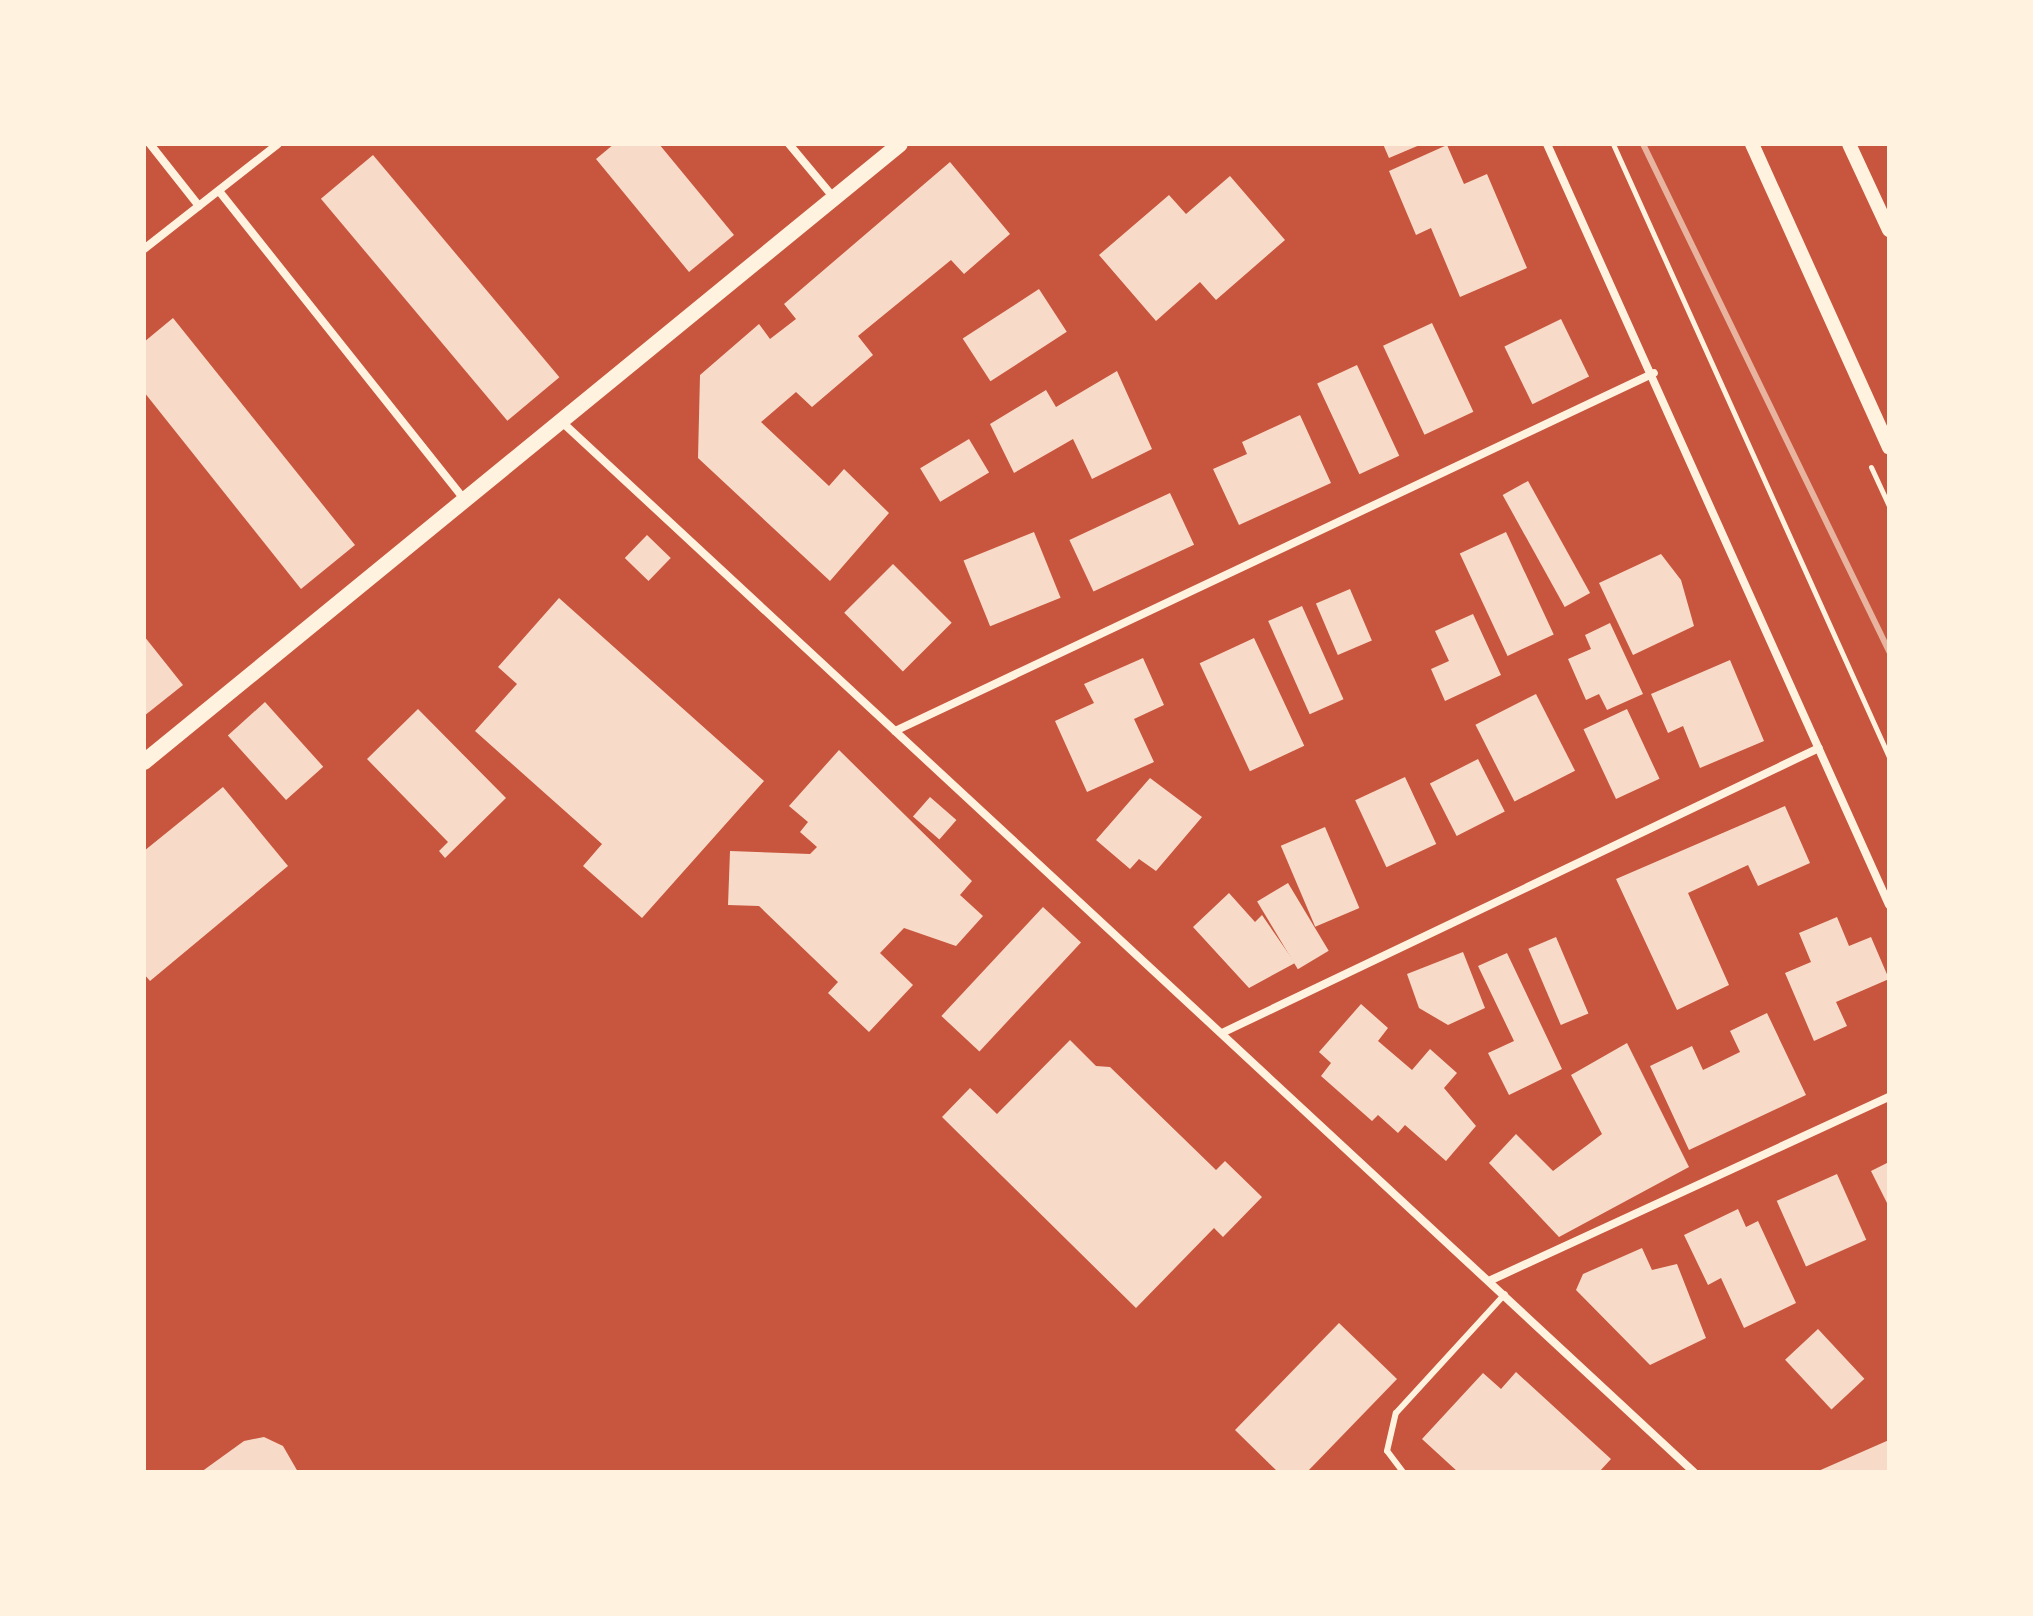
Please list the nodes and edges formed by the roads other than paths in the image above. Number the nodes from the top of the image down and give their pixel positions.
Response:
1 (150, 144) edge
2 (278, 144) edge
3 (789, 144) edge
4 (900, 144) edge
5 (1547, 144) edge
6 (1752, 144) edge
7 (1849, 144) edge
8 (219, 191) junction
9 (834, 198) junction
10 (199, 206) junction
11 (1889, 230) edge
12 (144, 249) edge
13 (1654, 373) junction
14 (563, 423) junction
15 (1889, 448) edge
16 (466, 503) junction
17 (895, 731) junction
18 (1819, 748) junction
19 (144, 762) edge
20 (1889, 905) edge
21 (1224, 1032) junction
22 (1889, 1097) edge
23 (1491, 1280) junction
24 (1505, 1294) junction
25 (1403, 1472) edge
26 (1694, 1472) edge

1 - 10 street
2 - 8 street
3 - 9 street
4 - 9 main road
5 - 13 street
6 - 15 street
7 - 11 street
8 - 10 street
8 - 16 street
9 - 14 main road
10 - 12 street
13 - 17 street
13 - 18 street
14 - 16 main road
14 - 17 street
16 - 19 main road
17 - 21 street
18 - 20 street
18 - 21 street
21 - 23 street
22 - 23 street
23 - 24 street
24 - 25 lane
24 - 26 street

